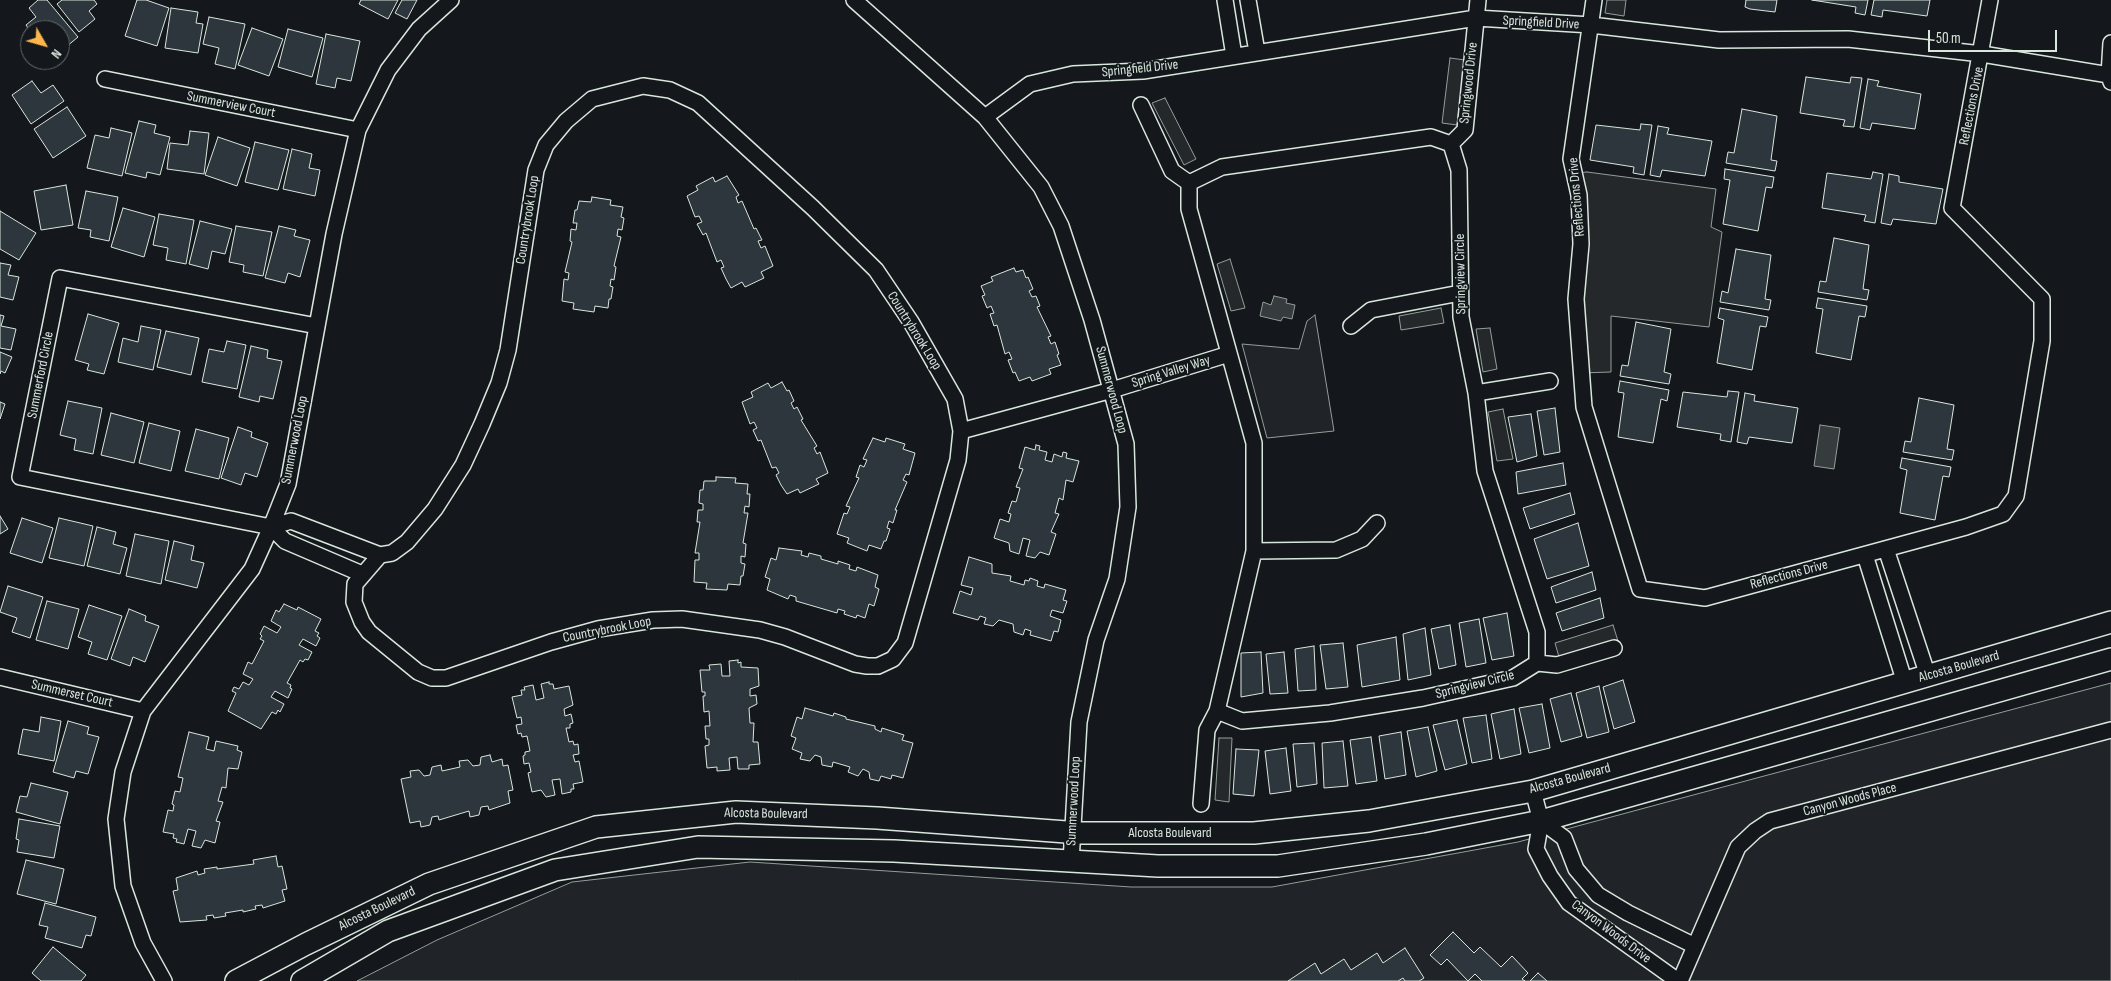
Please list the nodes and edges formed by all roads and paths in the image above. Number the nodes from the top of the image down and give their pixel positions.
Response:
1 (451, 0) edge
2 (854, 0) edge
3 (1225, 0) edge
4 (1248, 0) edge
5 (1478, 0) edge
6 (1594, 0) edge
7 (1990, 0) edge
8 (1476, 18) junction
9 (1591, 25) junction
10 (2111, 44) edge
11 (1257, 52) junction
12 (1982, 54) junction
13 (1234, 56) junction
14 (2110, 78) edge
15 (105, 80) dead end
16 (1141, 105) dead end
17 (985, 117) junction
18 (358, 130) junction
19 (1451, 144) junction
20 (1189, 183) junction
21 (1460, 293) junction
22 (317, 326) junction
23 (1351, 326) dead end
24 (1229, 354) junction
25 (1550, 382) dead end
26 (1112, 390) junction
27 (1476, 392) junction
28 (961, 431) junction
29 (1377, 523) dead end
30 (271, 527) junction
31 (1886, 549) junction
32 (1254, 551) junction
33 (380, 555) junction
34 (1865, 555) junction
35 (362, 574) junction
36 (2111, 622) edge
37 (1614, 648) dead end
38 (2111, 659) edge
39 (1537, 662) junction
40 (1928, 676) junction
41 (0, 677) edge
42 (1905, 683) junction
43 (143, 711) junction
44 (1217, 711) junction
45 (2111, 730) edge
46 (1533, 790) junction
47 (1201, 804) dead end
48 (1541, 821) junction
49 (1071, 833) junction
50 (1071, 862) junction
51 (1695, 946) junction
52 (164, 981) edge
53 (236, 981) edge
54 (302, 981) edge
55 (1679, 981) edge

1 - 18 street, Summerwood Loop
2 - 17 street, Summerwood Loop
3 - 13 street
4 - 11 street
5 - 8 street, Springwood Drive
6 - 9 street
7 - 12 street
8 - 9 street, Springfield Drive
8 - 11 street, Springfield Drive
8 - 19 street, Springwood Drive
9 - 12 street, Springfield Drive
9 - 34 street, Reflections Drive
10 - 14 street
11 - 13 street, Springfield Drive
12 - 14 street, Springfield Drive
12 - 31 street, Reflections Drive
13 - 17 street, Springfield Drive
15 - 18 street, Summerview Court
16 - 20 street
17 - 26 street, Summerwood Loop
18 - 22 street, Summerwood Loop
19 - 20 street
19 - 21 street, Springview Circle
20 - 24 street
21 - 23 street
21 - 27 street, Springview Circle
22 - 30 street, Summerwood Loop
22 - 30 street, Summerford Circle
24 - 26 street, Spring Valley Way
24 - 32 street
25 - 27 street
26 - 28 street
26 - 49 street, Summerwood Loop
27 - 39 street, Springview Circle
28 - 33 street, Countrybrook Loop
28 - 35 street, Countrybrook Loop
29 - 32 street
30 - 33 street
30 - 35 street
30 - 43 street, Summerwood Loop
31 - 34 street, Reflections Drive
31 - 40 street
32 - 44 street
33 - 35 street, Countrybrook Loop
34 - 42 street
36 - 40 main road, Alcosta Boulevard
37 - 39 street
38 - 48 main road, Alcosta Boulevard
39 - 44 street, Springview Circle
40 - 42 main road, Alcosta Boulevard
41 - 43 street, Summerset Court
42 - 46 main road, Alcosta Boulevard
43 - 52 street, Summerwood Loop
44 - 47 street
45 - 51 street, Canyon Woods Place
46 - 48 street, Canyon Woods Drive
46 - 49 main road, Alcosta Boulevard
48 - 50 main road, Alcosta Boulevard
48 - 51 street, Canyon Woods Drive
48 - 55 street, Canyon Woods Drive
49 - 50 street, Summerwood Loop
49 - 53 main road, Alcosta Boulevard
50 - 54 main road, Alcosta Boulevard
51 - 55 street, Canyon Woods Place

